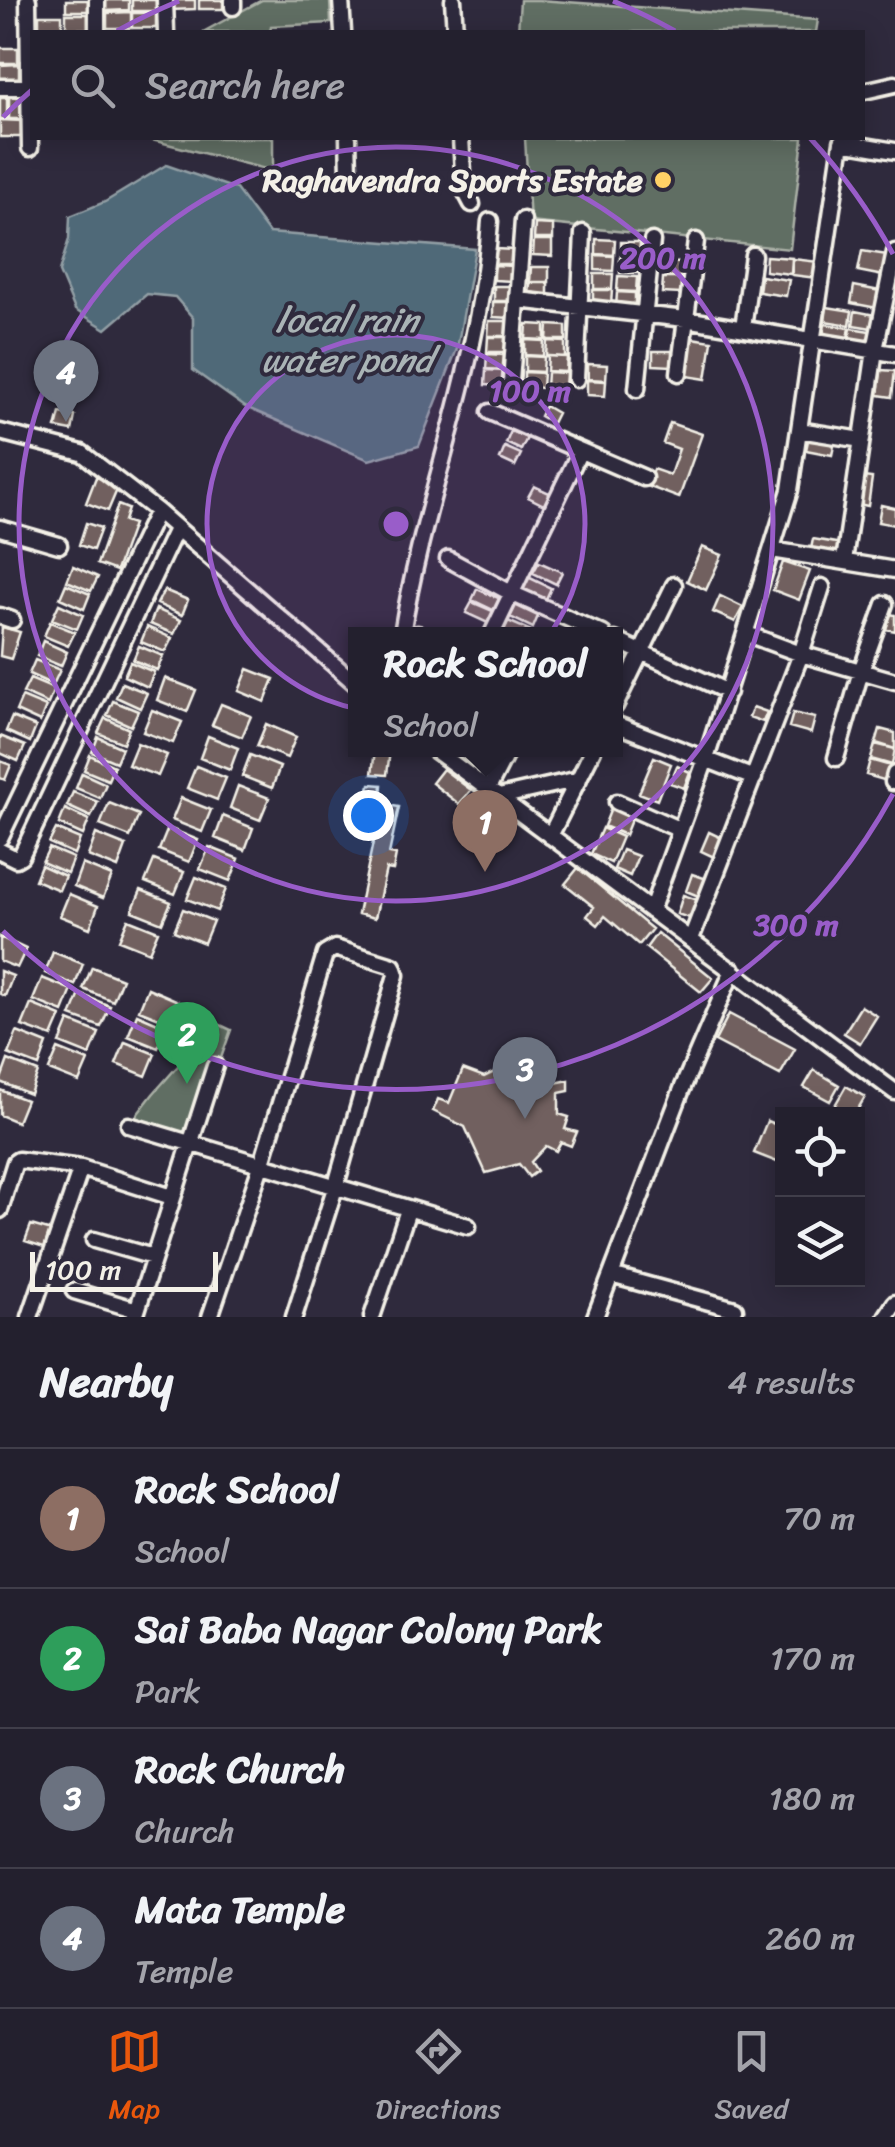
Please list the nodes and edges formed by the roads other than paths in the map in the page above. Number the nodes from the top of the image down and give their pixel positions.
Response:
1 (28, 0) edge
2 (98, 0) edge
3 (165, 0) edge
4 (342, 0) edge
5 (454, 0) edge
6 (97, 30) edge
7 (166, 30) edge
8 (343, 30) edge
9 (455, 30) edge
10 (895, 84) edge
11 (0, 87) edge
12 (29, 87) junction
13 (865, 91) edge
14 (348, 140) edge
15 (461, 140) edge
16 (30, 148) dead end
17 (895, 151) edge
18 (349, 172) dead end
19 (472, 204) dead end
20 (524, 220) dead end
21 (490, 221) dead end
22 (583, 233) dead end
23 (652, 241) dead end
24 (696, 241) dead end
25 (895, 252) edge
26 (752, 255) dead end
27 (518, 300) junction
28 (579, 307) junction
29 (644, 314) junction
30 (685, 319) junction
31 (742, 328) junction
32 (812, 340) junction
33 (875, 350) junction
34 (895, 354) edge
35 (678, 374) dead end
36 (576, 379) dead end
37 (511, 382) dead end
38 (637, 389) dead end
39 (490, 412) dead end
40 (799, 430) junction
41 (0, 432) edge
42 (862, 440) junction
43 (580, 451) junction
44 (644, 478) dead end
45 (158, 511) junction
46 (0, 528) edge
47 (176, 529) junction
48 (59, 545) dead end
49 (772, 550) junction
50 (448, 559) dead end
51 (844, 562) junction
52 (132, 563) junction
53 (895, 570) edge
54 (153, 577) junction
55 (674, 585) dead end
56 (822, 587) dead end
57 (511, 593) junction
58 (885, 604) dead end
59 (403, 627) edge
60 (495, 627) edge
61 (586, 627) edge
62 (747, 634) junction
63 (623, 644) edge
64 (642, 652) junction
65 (801, 654) junction
66 (861, 671) junction
67 (348, 677) edge
68 (895, 681) edge
69 (623, 690) edge
70 (728, 692) junction
71 (623, 727) edge
72 (445, 757) edge
73 (506, 757) edge
74 (587, 757) edge
75 (836, 758) dead end
76 (706, 759) junction
77 (754, 778) junction
78 (578, 779) junction
79 (494, 792) junction
80 (617, 802) dead end
81 (678, 829) junction
82 (550, 836) junction
83 (0, 838) edge
84 (0, 851) edge
85 (650, 910) junction
86 (691, 939) junction
87 (732, 970) junction
88 (216, 1066) dead end
89 (895, 1092) edge
90 (129, 1125) dead end
91 (190, 1145) junction
92 (260, 1166) junction
93 (81, 1168) junction
94 (336, 1185) junction
95 (172, 1197) junction
96 (0, 1210) edge
97 (408, 1210) junction
98 (468, 1226) dead end
99 (94, 1240) dead end
100 (153, 1257) junction
101 (611, 1275) junction
102 (74, 1291) dead end
103 (895, 1303) edge
104 (736, 1306) edge
105 (136, 1314) edge
106 (30, 1317) edge
107 (210, 1317) edge
108 (294, 1317) edge
109 (372, 1317) edge
110 (595, 1317) edge
111 (886, 1317) edge

1 - 12 street
2 - 6 street
3 - 7 street
4 - 8 street
5 - 9 street
10 - 13 street
11 - 12 street
12 - 16 street
14 - 18 street
15 - 19 street
17 - 32 street
20 - 27 street
21 - 59 street
22 - 28 street
23 - 29 street
24 - 30 street
25 - 33 street
26 - 31 street
27 - 28 street
27 - 37 street
28 - 29 street
28 - 36 street
29 - 30 street
29 - 38 street
30 - 31 street
30 - 35 street
31 - 32 street
32 - 33 street
32 - 40 street
33 - 34 street
33 - 42 street
39 - 43 street
40 - 42 street
40 - 49 street
41 - 45 street
42 - 51 street
43 - 44 street
43 - 57 street
45 - 47 street
45 - 52 street
46 - 48 street
47 - 54 street
47 - 67 street
49 - 51 street
49 - 62 street
50 - 57 street
51 - 53 street
52 - 54 street
52 - 83 street
54 - 84 street
55 - 64 street
56 - 65 street
57 - 60 street
57 - 61 street
58 - 66 street
62 - 65 street
62 - 70 street
63 - 64 street
64 - 69 street
64 - 70 street
65 - 66 street
65 - 77 street
66 - 68 street
66 - 75 street
70 - 76 street
71 - 76 street
72 - 79 street
73 - 79 street
74 - 78 street
76 - 77 street
76 - 81 street
77 - 86 street
78 - 79 street
78 - 82 street
79 - 82 street
80 - 81 street
81 - 85 street
82 - 85 street
85 - 86 street
86 - 87 street
87 - 89 street
87 - 101 street
88 - 91 street
90 - 91 street
91 - 92 street
91 - 95 street
92 - 94 street
92 - 94 street
92 - 107 street
93 - 95 street
93 - 96 street
93 - 106 street
94 - 97 street
94 - 108 street
95 - 100 street
97 - 98 street
97 - 109 street
99 - 100 street
100 - 105 street
101 - 104 street
101 - 110 street
102 - 105 street
103 - 111 street

